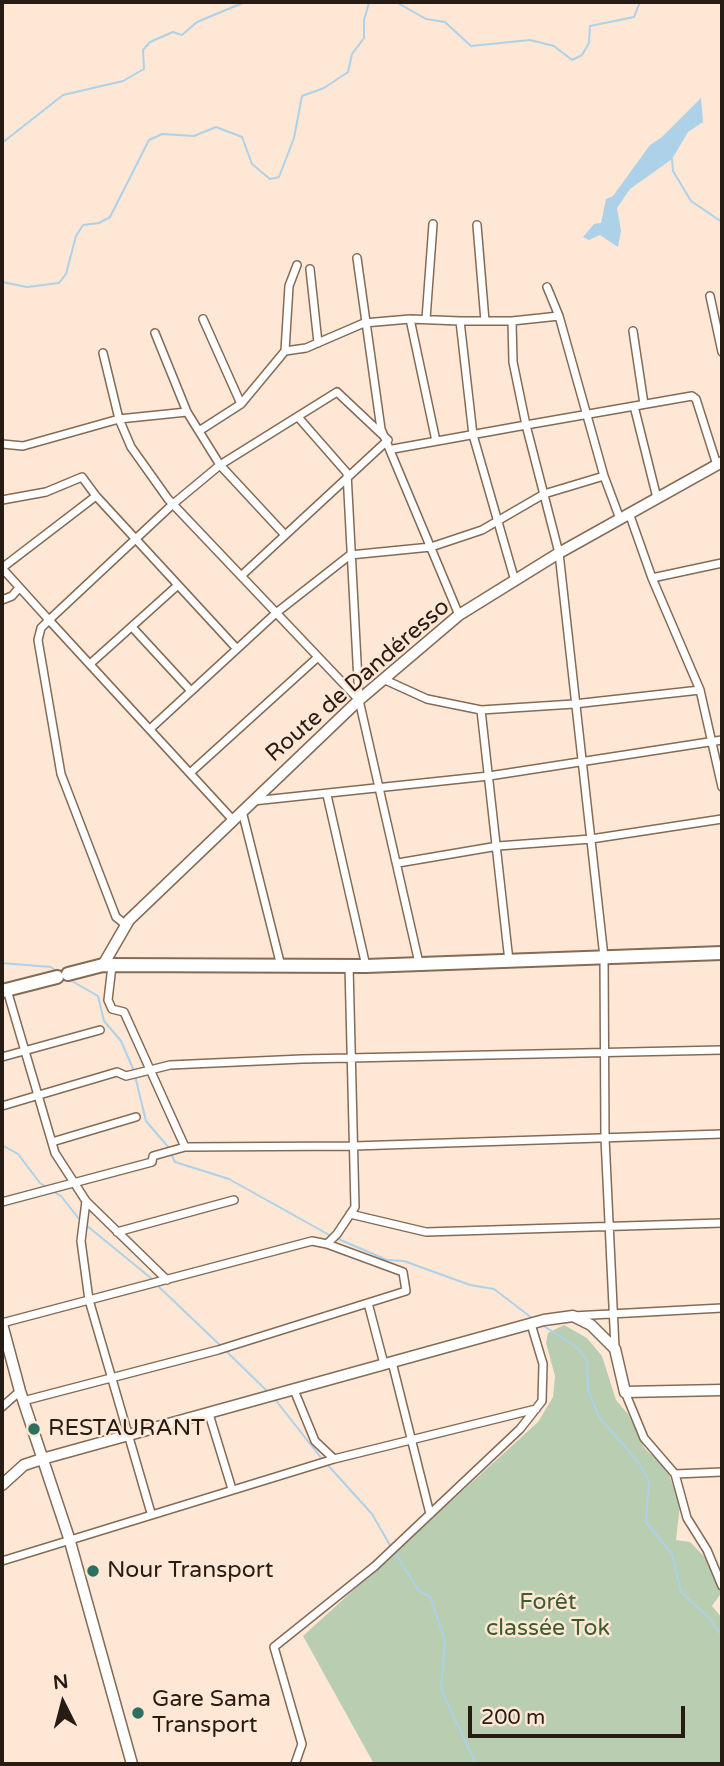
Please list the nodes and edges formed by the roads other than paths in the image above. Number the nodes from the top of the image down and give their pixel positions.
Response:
1 (433, 224) dead end
2 (477, 225) dead end
3 (357, 258) dead end
4 (297, 265) dead end
5 (310, 269) dead end
6 (547, 287) dead end
7 (710, 296) dead end
8 (559, 316) junction
9 (203, 319) dead end
10 (410, 319) junction
11 (426, 319) junction
12 (460, 321) junction
13 (485, 321) junction
14 (512, 321) junction
15 (364, 323) junction
16 (633, 331) dead end
17 (155, 333) dead end
18 (318, 342) junction
19 (285, 351) junction
20 (722, 351) edge
21 (103, 354) dead end
22 (240, 404) junction
23 (644, 404) junction
24 (634, 406) junction
25 (187, 412) junction
26 (587, 415) junction
27 (298, 417) junction
28 (119, 419) junction
29 (526, 425) junction
30 (199, 431) junction
31 (473, 435) junction
32 (388, 440) junction
33 (436, 442) junction
34 (2, 444) edge
35 (393, 449) junction
36 (720, 463) edge
37 (220, 465) junction
38 (604, 476) junction
39 (347, 478) junction
40 (544, 494) junction
41 (96, 496) junction
42 (657, 498) junction
43 (2, 500) edge
44 (173, 504) junction
45 (624, 516) junction
46 (498, 521) junction
47 (285, 535) junction
48 (138, 539) junction
49 (430, 547) junction
50 (559, 553) junction
51 (350, 555) junction
52 (722, 563) edge
53 (2, 568) edge
54 (241, 576) junction
55 (652, 578) junction
56 (515, 582) junction
57 (178, 585) junction
58 (19, 587) junction
59 (2, 600) edge
60 (276, 613) junction
61 (459, 615) junction
62 (49, 620) junction
63 (132, 627) junction
64 (237, 649) junction
65 (318, 657) junction
66 (90, 664) junction
67 (383, 679) junction
68 (700, 690) junction
69 (191, 691) junction
70 (359, 700) junction
71 (574, 704) junction
72 (481, 710) junction
73 (150, 729) junction
74 (722, 740) edge
75 (712, 742) junction
76 (582, 762) junction
77 (190, 773) junction
78 (489, 776) junction
79 (722, 786) edge
80 (381, 788) junction
81 (327, 795) junction
82 (252, 801) junction
83 (242, 811) junction
84 (232, 819) junction
85 (722, 819) edge
86 (591, 839) junction
87 (498, 846) junction
88 (397, 863) junction
89 (125, 925) junction
90 (722, 953) edge
91 (604, 957) junction
92 (509, 961) junction
93 (419, 963) junction
94 (108, 966) junction
95 (349, 966) junction
96 (366, 966) junction
97 (281, 968) junction
98 (4, 991) edge
99 (100, 1030) dead end
100 (722, 1050) edge
101 (25, 1051) junction
102 (604, 1053) junction
103 (2, 1057) edge
104 (351, 1058) junction
105 (144, 1072) junction
106 (38, 1095) junction
107 (2, 1106) edge
108 (136, 1117) dead end
109 (722, 1134) edge
110 (605, 1138) junction
111 (52, 1142) junction
112 (354, 1146) junction
113 (185, 1147) junction
114 (72, 1185) junction
115 (234, 1200) dead end
116 (86, 1201) junction
117 (2, 1202) edge
118 (350, 1214) junction
119 (722, 1223) edge
120 (608, 1226) junction
121 (117, 1232) junction
122 (328, 1242) junction
123 (167, 1280) junction
124 (89, 1300) junction
125 (368, 1303) junction
126 (722, 1308) edge
127 (613, 1312) junction
128 (573, 1316) junction
129 (2, 1323) edge
130 (536, 1323) junction
131 (615, 1349) junction
132 (388, 1363) junction
133 (114, 1379) junction
134 (295, 1390) junction
135 (722, 1390) edge
136 (625, 1392) junction
137 (22, 1396) junction
138 (2, 1407) edge
139 (536, 1409) junction
140 (209, 1414) junction
141 (130, 1437) junction
142 (409, 1438) junction
143 (42, 1459) junction
144 (334, 1459) junction
145 (722, 1472) edge
146 (675, 1474) junction
147 (2, 1485) edge
148 (232, 1489) junction
149 (151, 1513) junction
150 (430, 1514) junction
151 (69, 1538) junction
152 (2, 1561) edge
153 (722, 1586) edge
154 (132, 1764) edge
155 (295, 1764) edge

1 - 11 street
2 - 13 street
3 - 15 street
4 - 19 street
5 - 18 street
6 - 8 street
7 - 20 street
8 - 14 street
8 - 26 street
9 - 22 street
10 - 11 street
10 - 15 street
10 - 33 street
11 - 12 street
12 - 13 street
12 - 31 street
13 - 14 street
14 - 29 street
15 - 18 street
15 - 32 street
16 - 23 street
17 - 25 street
18 - 19 street
19 - 22 street
21 - 28 street
22 - 30 street
23 - 24 street
23 - 36 street
24 - 26 street
24 - 42 street
25 - 28 street
25 - 30 street
26 - 29 street
26 - 38 street
27 - 32 street
27 - 37 street
27 - 39 street
28 - 34 street
28 - 44 street
29 - 31 street
29 - 40 street
30 - 37 street
31 - 33 street
31 - 46 street
32 - 35 street
32 - 39 street
33 - 35 street
35 - 49 street
36 - 42 street, Route de Dandéresso
37 - 44 street
37 - 47 street
38 - 40 street
38 - 45 street
39 - 47 street
39 - 51 street
40 - 46 street
40 - 50 street
41 - 43 street
41 - 48 street
41 - 53 street
42 - 45 street, Route de Dandéresso
44 - 48 street
44 - 54 street
45 - 50 street, Route de Dandéresso
45 - 55 street
46 - 49 street
46 - 56 street
47 - 54 street
48 - 57 street
48 - 62 street
49 - 51 street
49 - 61 street
50 - 56 street, Route de Dandéresso
50 - 71 street
51 - 60 street
51 - 70 street
52 - 55 street
53 - 58 street
54 - 60 street
55 - 68 street
56 - 61 street, Route de Dandéresso
57 - 63 street
57 - 64 street
58 - 59 street
58 - 62 street
60 - 64 street
60 - 65 street
61 - 67 street, Route de Dandéresso
62 - 66 street
62 - 89 street
63 - 66 street
63 - 69 street
64 - 69 street
65 - 70 street
65 - 77 street
66 - 73 street
67 - 70 street, Route de Dandéresso
67 - 72 street
68 - 71 street
68 - 75 street
69 - 73 street
70 - 80 street
70 - 82 street, Route de Dandéresso
71 - 72 street
71 - 76 street
72 - 78 street
73 - 77 street
74 - 75 street
75 - 76 street
75 - 79 street
76 - 78 street
76 - 86 street
77 - 84 street
78 - 80 street
78 - 87 street
80 - 81 street
80 - 88 street
81 - 82 street
81 - 96 street
82 - 83 street, Route de Dandéresso
83 - 84 street, Route de Dandéresso
83 - 97 street
84 - 89 street, Route de Dandéresso
85 - 86 street
86 - 87 street
86 - 91 street
87 - 88 street
87 - 92 street
88 - 93 street
89 - 94 street, Route de Dandéresso
90 - 91 highway
91 - 92 highway
91 - 102 street
92 - 93 highway
93 - 96 highway
94 - 97 highway
94 - 98 highway
94 - 105 street
95 - 96 highway
95 - 97 highway
95 - 104 street
98 - 101 street
99 - 101 street
100 - 102 street
101 - 103 street
101 - 106 street
102 - 104 street
102 - 110 street
104 - 105 street
104 - 112 street
105 - 106 street
105 - 113 street
106 - 107 street
106 - 111 street
108 - 111 street
109 - 110 street
110 - 112 street
110 - 120 street
111 - 114 street
112 - 113 street
112 - 118 street
113 - 114 street
114 - 116 street
114 - 117 street
115 - 121 street
116 - 121 street
116 - 124 street
118 - 120 street
118 - 122 street
119 - 120 street
120 - 127 street
121 - 123 street
122 - 123 street
122 - 125 street
123 - 124 street
124 - 129 street
124 - 133 street
125 - 132 street
125 - 133 street
126 - 127 street
127 - 128 street
127 - 131 street
128 - 130 street
128 - 131 street
129 - 137 street
130 - 132 street
130 - 139 street
131 - 136 street
132 - 134 street
132 - 142 street
133 - 137 street
133 - 141 street
134 - 140 street
134 - 144 street
135 - 136 street
136 - 146 street
137 - 138 street
137 - 143 street
139 - 142 street
139 - 150 street
140 - 141 street
140 - 148 street
141 - 143 street
141 - 149 street
142 - 144 street
142 - 150 street
143 - 147 street
143 - 151 street
144 - 148 street
145 - 146 street
146 - 153 street
148 - 149 street
149 - 151 street
150 - 155 street
151 - 152 street
151 - 154 street

